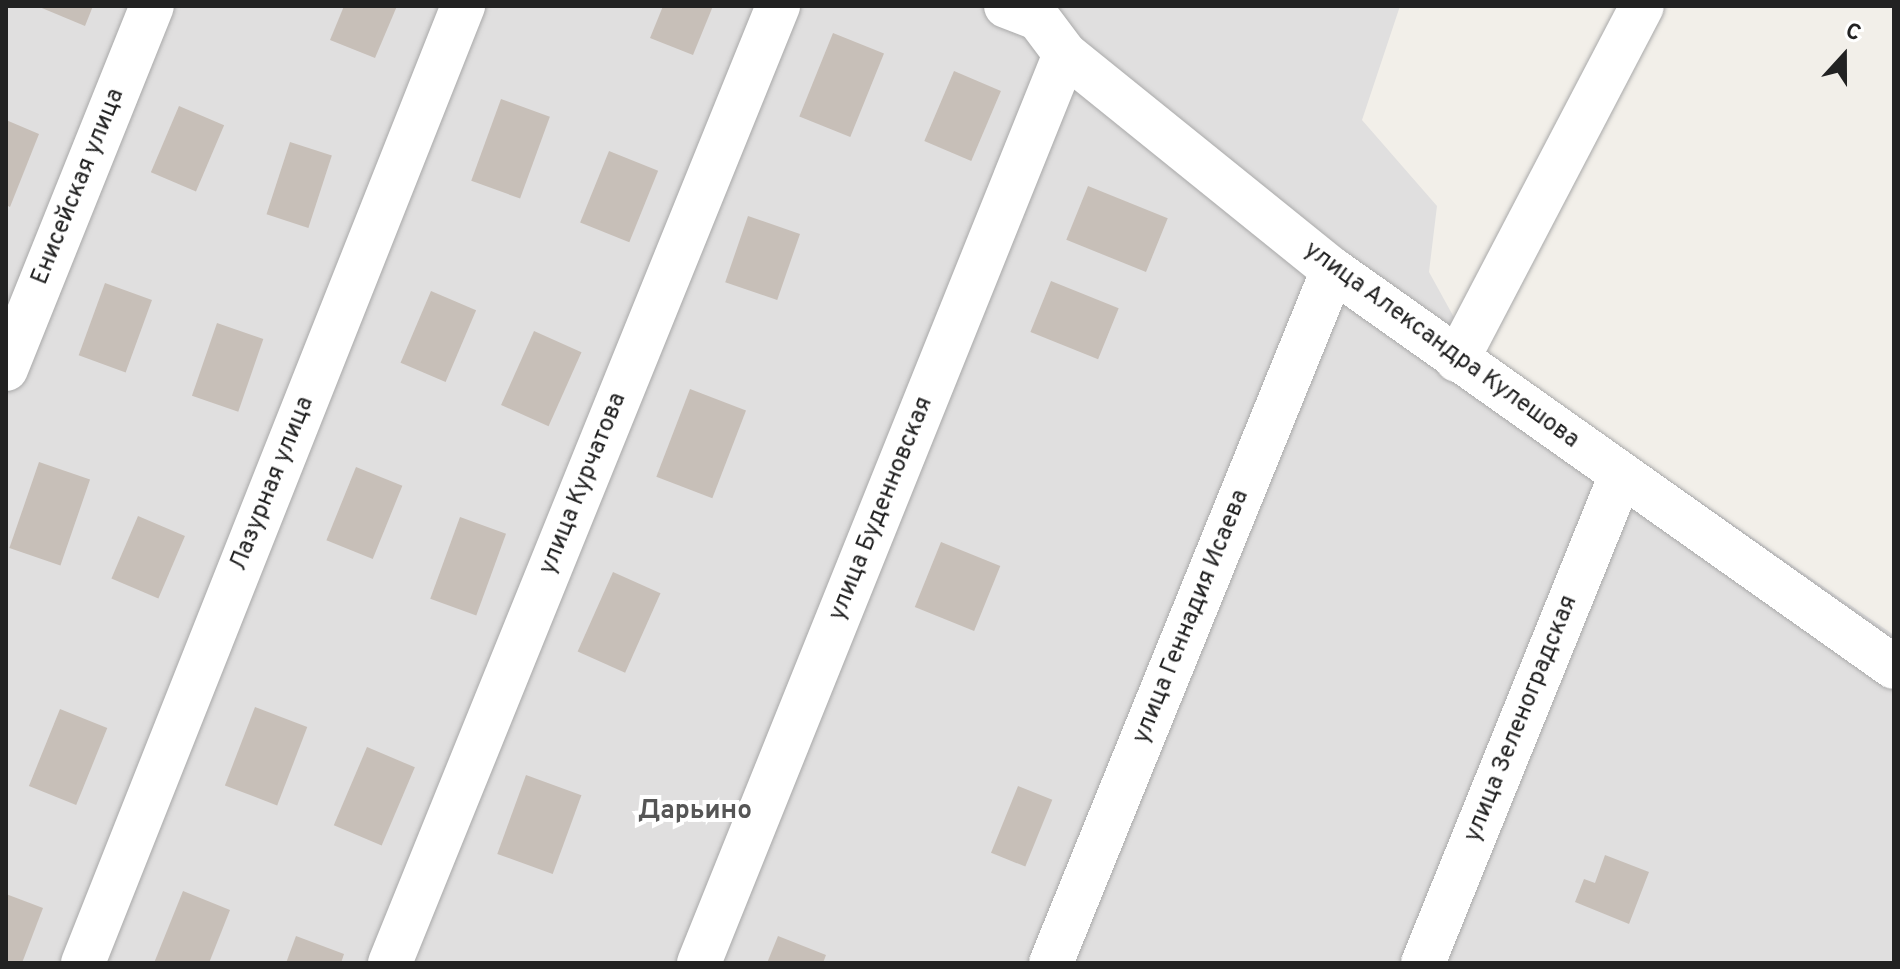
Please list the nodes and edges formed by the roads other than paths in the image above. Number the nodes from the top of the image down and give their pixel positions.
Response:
1 (152, 6) edge
2 (463, 6) edge
3 (778, 6) edge
4 (1006, 6) edge
5 (1642, 6) edge
6 (1065, 54) junction
7 (1333, 270) junction
8 (1457, 360) junction
9 (6, 369) edge
10 (1621, 475) junction
11 (1894, 667) edge
12 (83, 963) edge
13 (390, 963) edge
14 (699, 963) edge
15 (1051, 963) edge
16 (1423, 963) edge

1 - 9 street, Енисейская улица
2 - 12 street, Лазурная улица
3 - 13 street, улица Курчатова
4 - 6 street, улица Александра Кулешова
5 - 8 street
6 - 7 street, улица Александра Кулешова
6 - 14 street, улица Буденновская
7 - 8 street, улица Александра Кулешова
7 - 15 street, улица Геннадия Исаева
8 - 10 street, улица Александра Кулешова
10 - 11 street, улица Александра Кулешова
10 - 16 street, улица Зеленоградская

